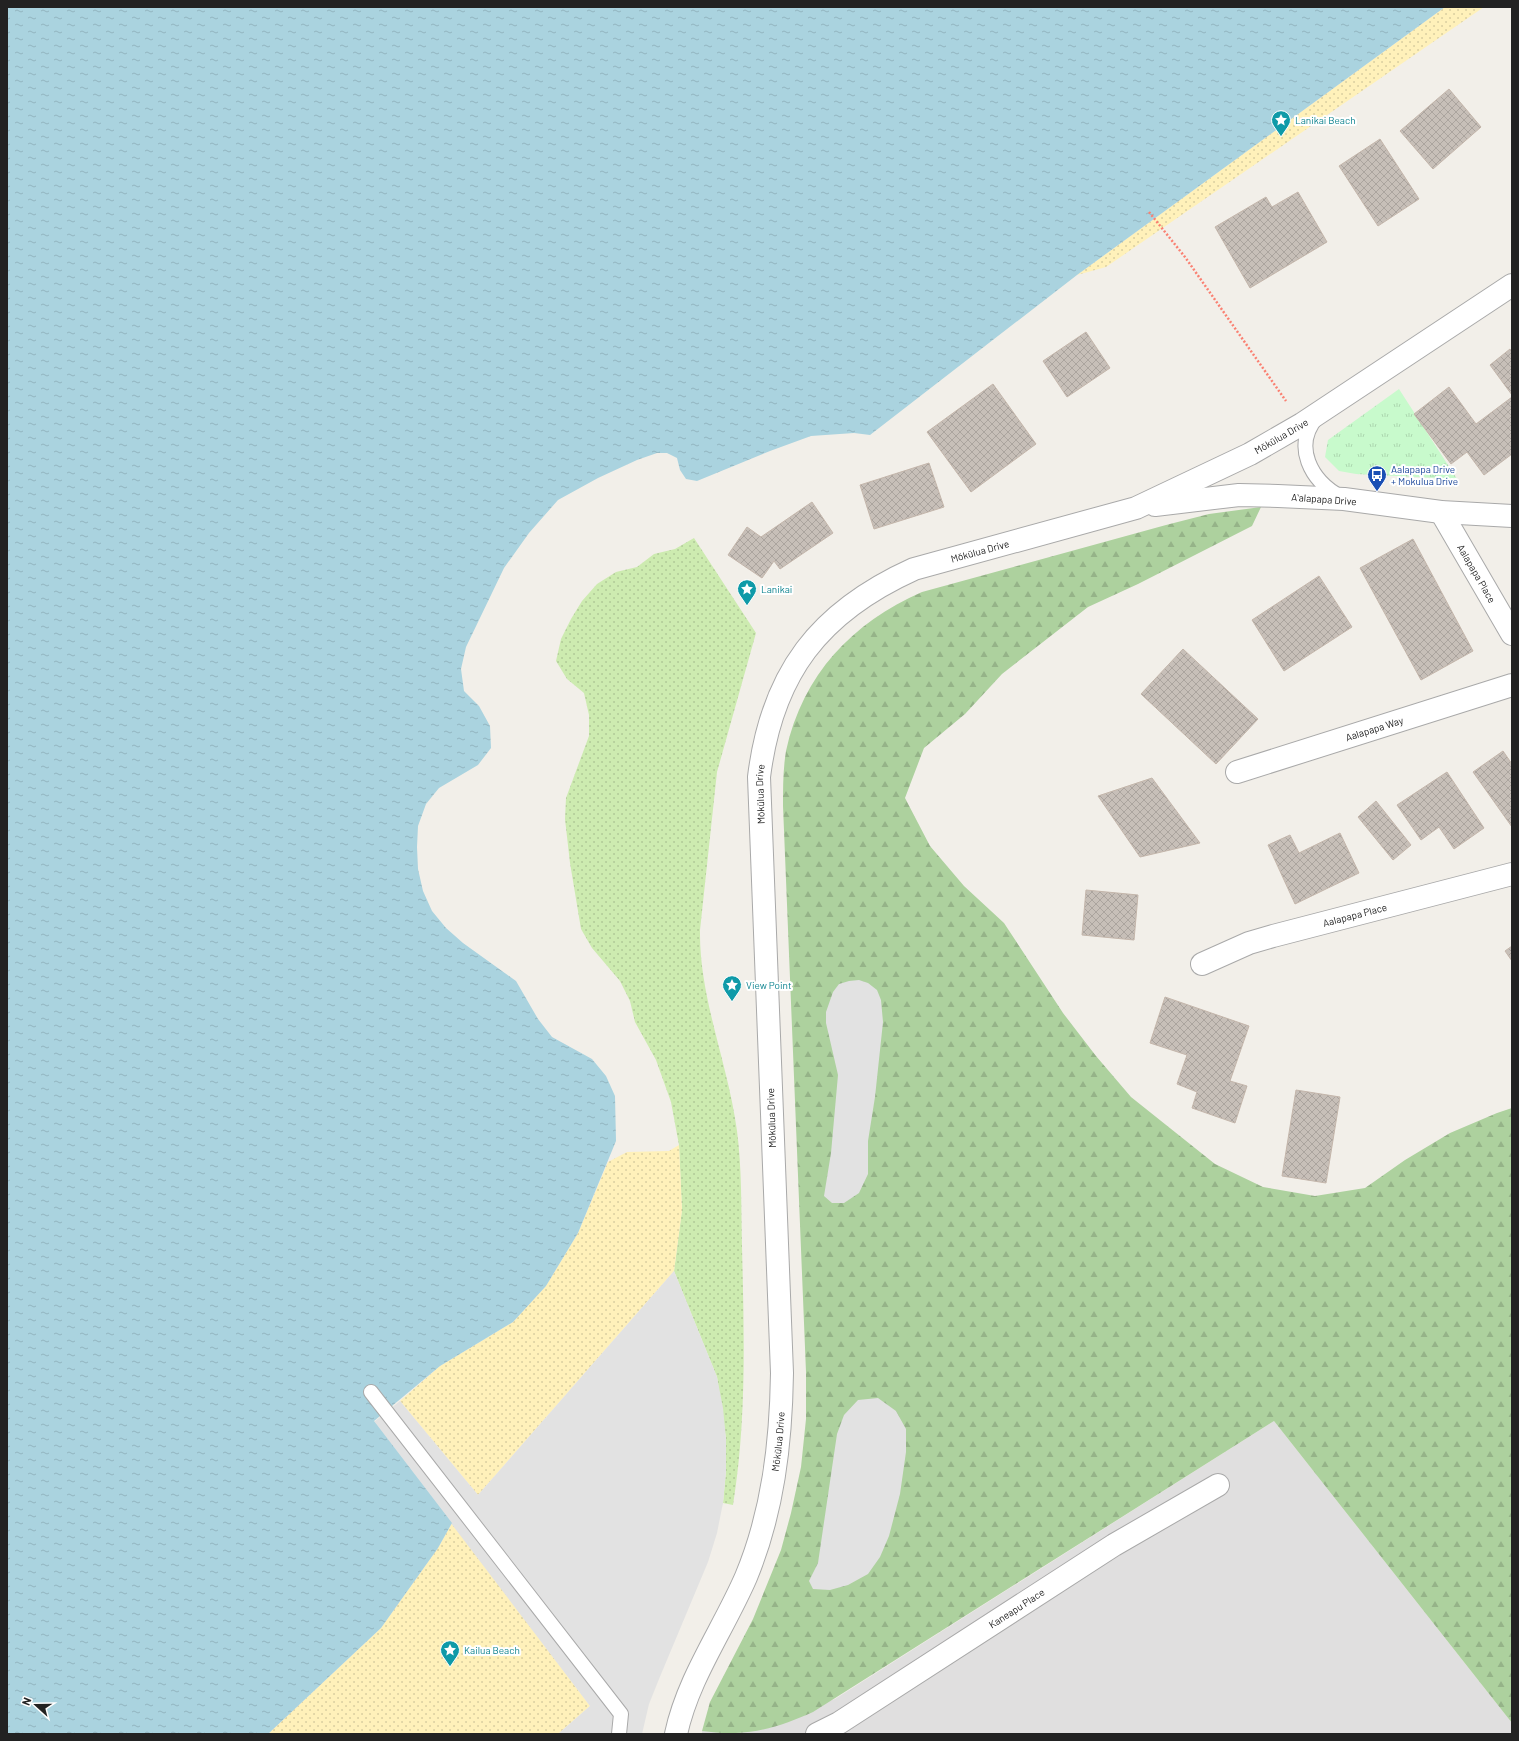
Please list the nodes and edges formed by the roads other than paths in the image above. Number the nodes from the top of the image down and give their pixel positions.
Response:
1 (1512, 285) edge
2 (1322, 410) junction
3 (1344, 499) junction
4 (1136, 508) junction
5 (1440, 512) junction
6 (1512, 516) edge
7 (1512, 634) edge
8 (1512, 686) edge
9 (1237, 772) dead end
10 (1512, 874) edge
11 (1202, 964) dead end
12 (371, 1392) dead end
13 (1218, 1485) dead end
14 (619, 1734) edge
15 (676, 1734) edge
16 (817, 1734) edge

1 - 2 street, Mōkūlua Drive
2 - 3 lane
2 - 4 street, Mōkūlua Drive
3 - 4 street, Aʻalapapa Drive
3 - 5 street, Aʻalapapa Drive
4 - 15 street, Mōkūlua Drive
5 - 6 street, Aʻalapapa Drive
5 - 7 street, Aalapapa Place
8 - 9 street, Aalapapa Way
10 - 11 street, Aalapapa Place
12 - 14 lane
13 - 16 street, Kaneapu Place

